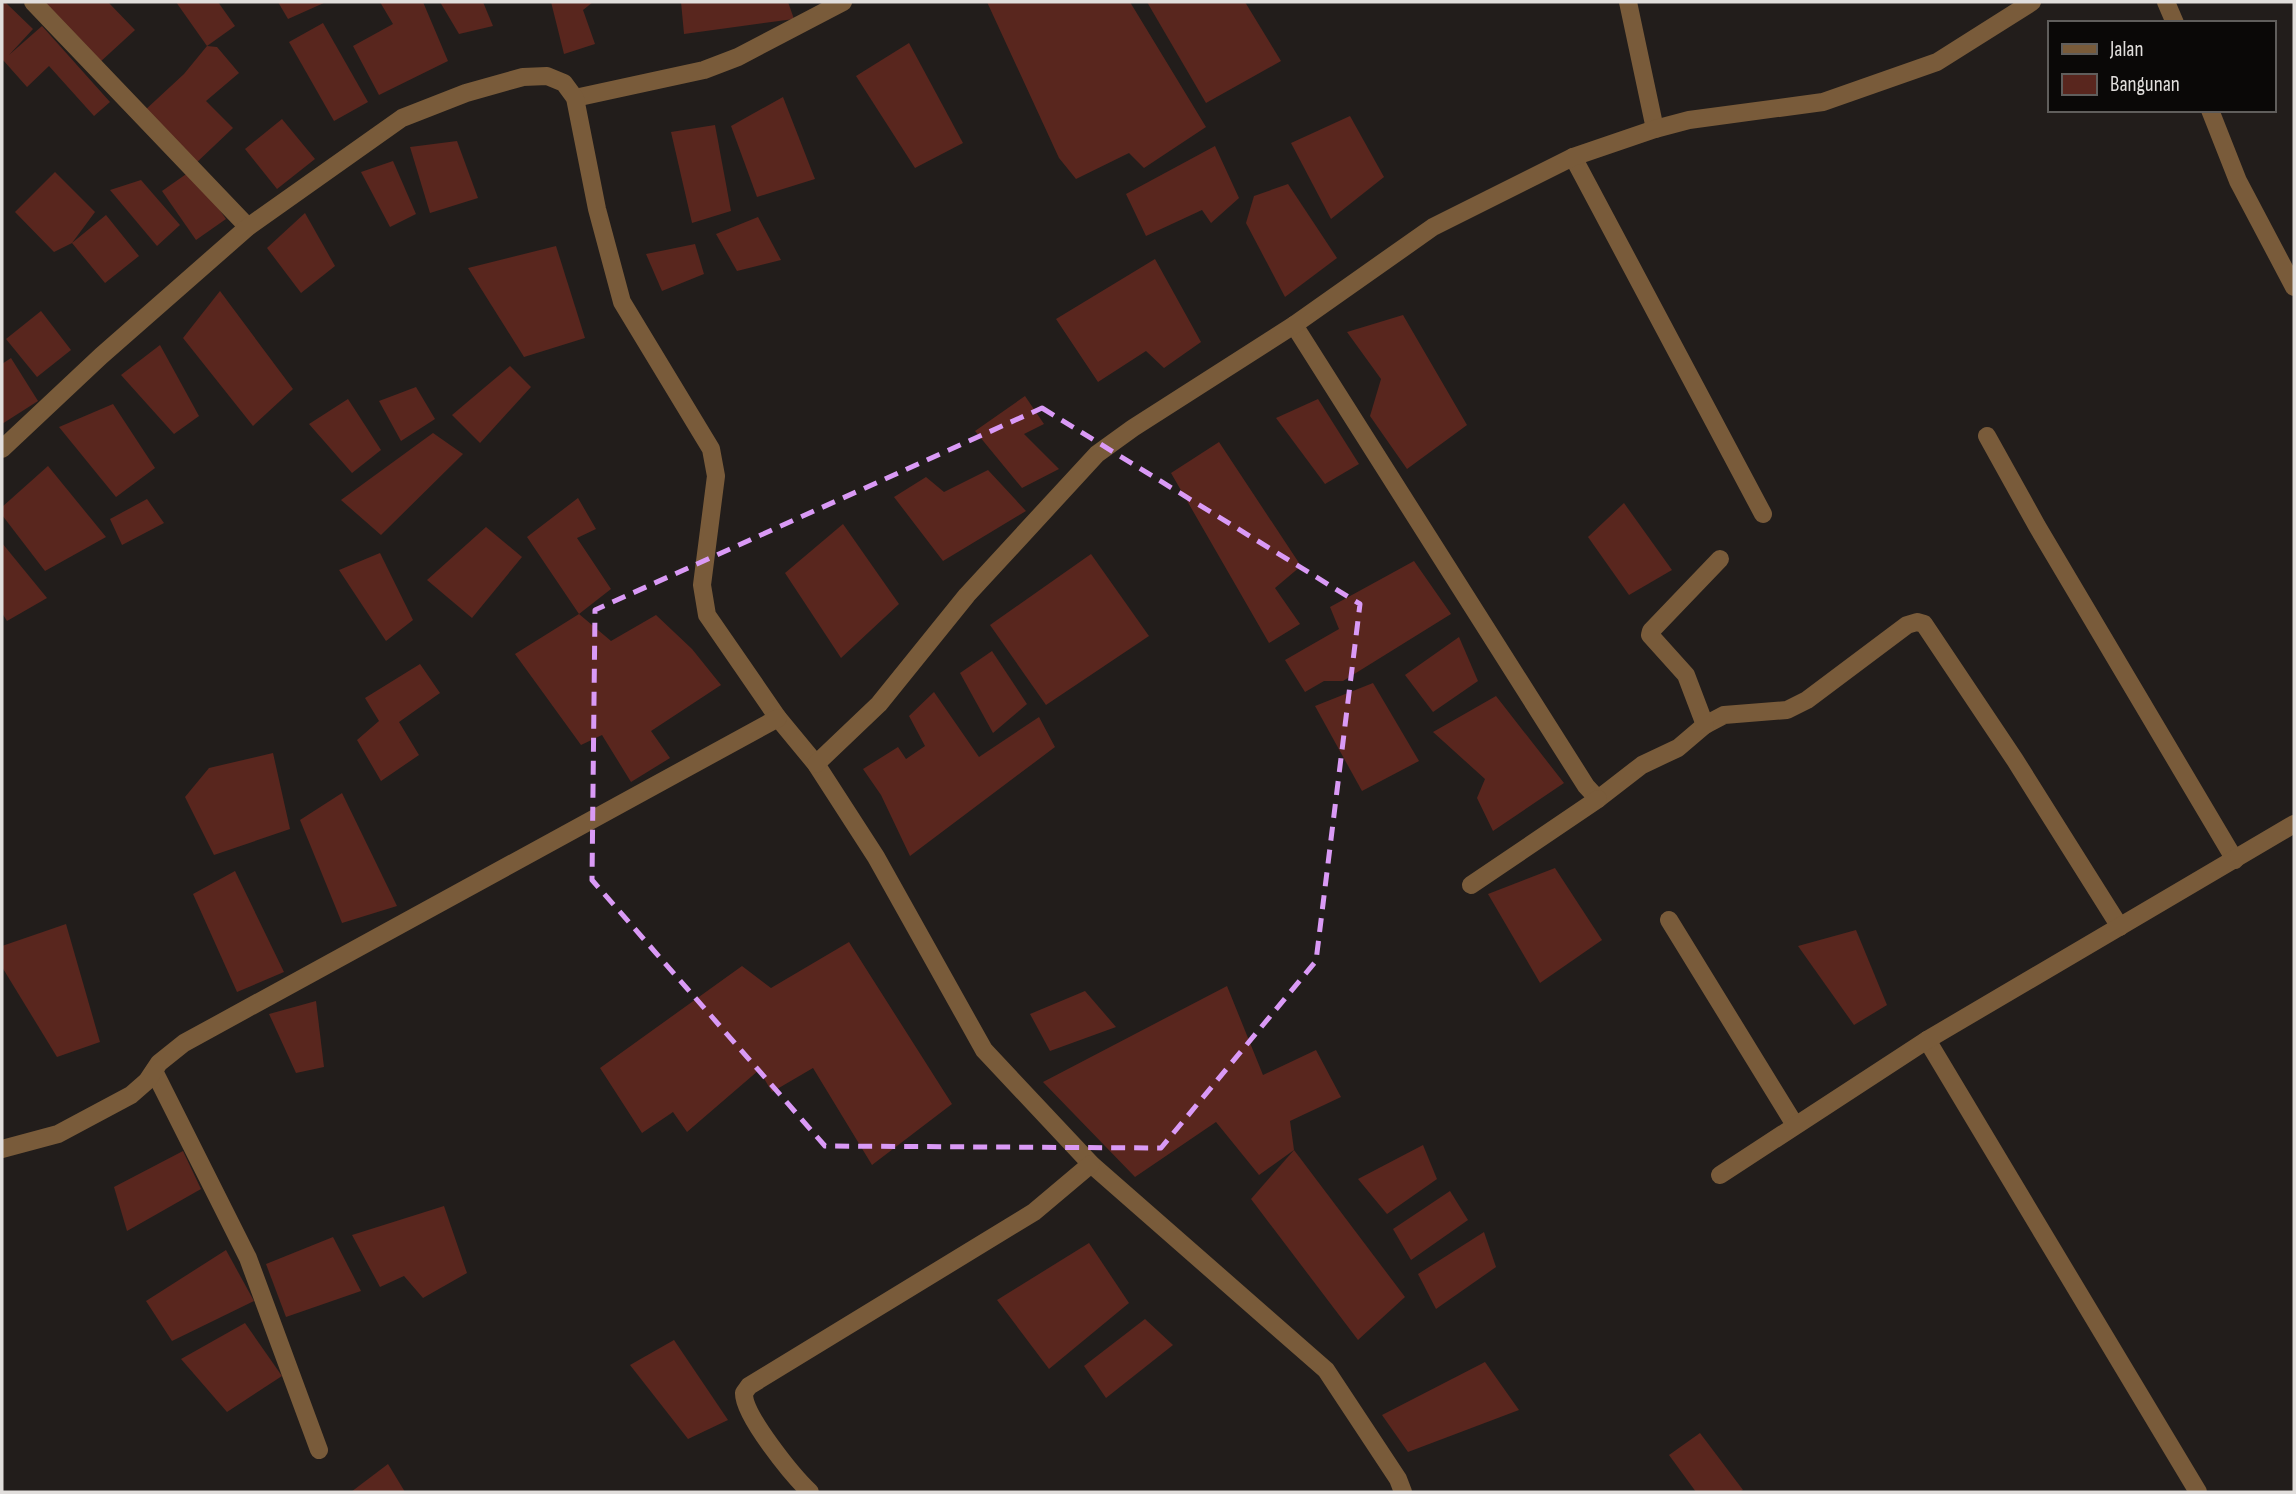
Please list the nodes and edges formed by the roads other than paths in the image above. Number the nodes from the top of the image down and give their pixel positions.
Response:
1 (33, 2) edge
2 (843, 2) edge
3 (1628, 2) edge
4 (2032, 2) edge
5 (2166, 2) edge
6 (2174, 21) edge
7 (575, 98) junction
8 (2211, 112) edge
9 (1656, 129) junction
10 (1573, 157) junction
11 (247, 226) junction
12 (2294, 288) edge
13 (1294, 325) junction
14 (1987, 436) dead end
15 (2, 449) edge
16 (1763, 514) dead end
17 (1720, 559) dead end
18 (778, 718) junction
19 (1705, 725) junction
20 (816, 764) junction
21 (1598, 799) junction
22 (2294, 824) edge
23 (2235, 860) junction
24 (1471, 885) dead end
25 (1669, 920) dead end
26 (2120, 927) junction
27 (1927, 1040) junction
28 (154, 1070) junction
29 (1795, 1125) junction
30 (2, 1149) edge
31 (1091, 1164) junction
32 (1720, 1175) dead end
33 (319, 1450) dead end
34 (810, 1492) edge
35 (1403, 1492) edge
36 (2198, 1492) edge

1 - 11 street
2 - 7 street
3 - 9 street
4 - 9 street
5 - 6 street
7 - 11 street
7 - 18 street
8 - 12 street
9 - 10 street
10 - 13 street
10 - 16 street
11 - 15 street
13 - 20 street
13 - 21 street
14 - 23 street
17 - 19 street
18 - 20 street
18 - 28 street
19 - 21 street
19 - 26 street
20 - 31 street
21 - 24 street
22 - 23 street
23 - 26 street
25 - 29 street
26 - 27 street
27 - 29 street
27 - 36 street
28 - 30 street
28 - 33 street
29 - 32 street
31 - 34 street
31 - 35 street

